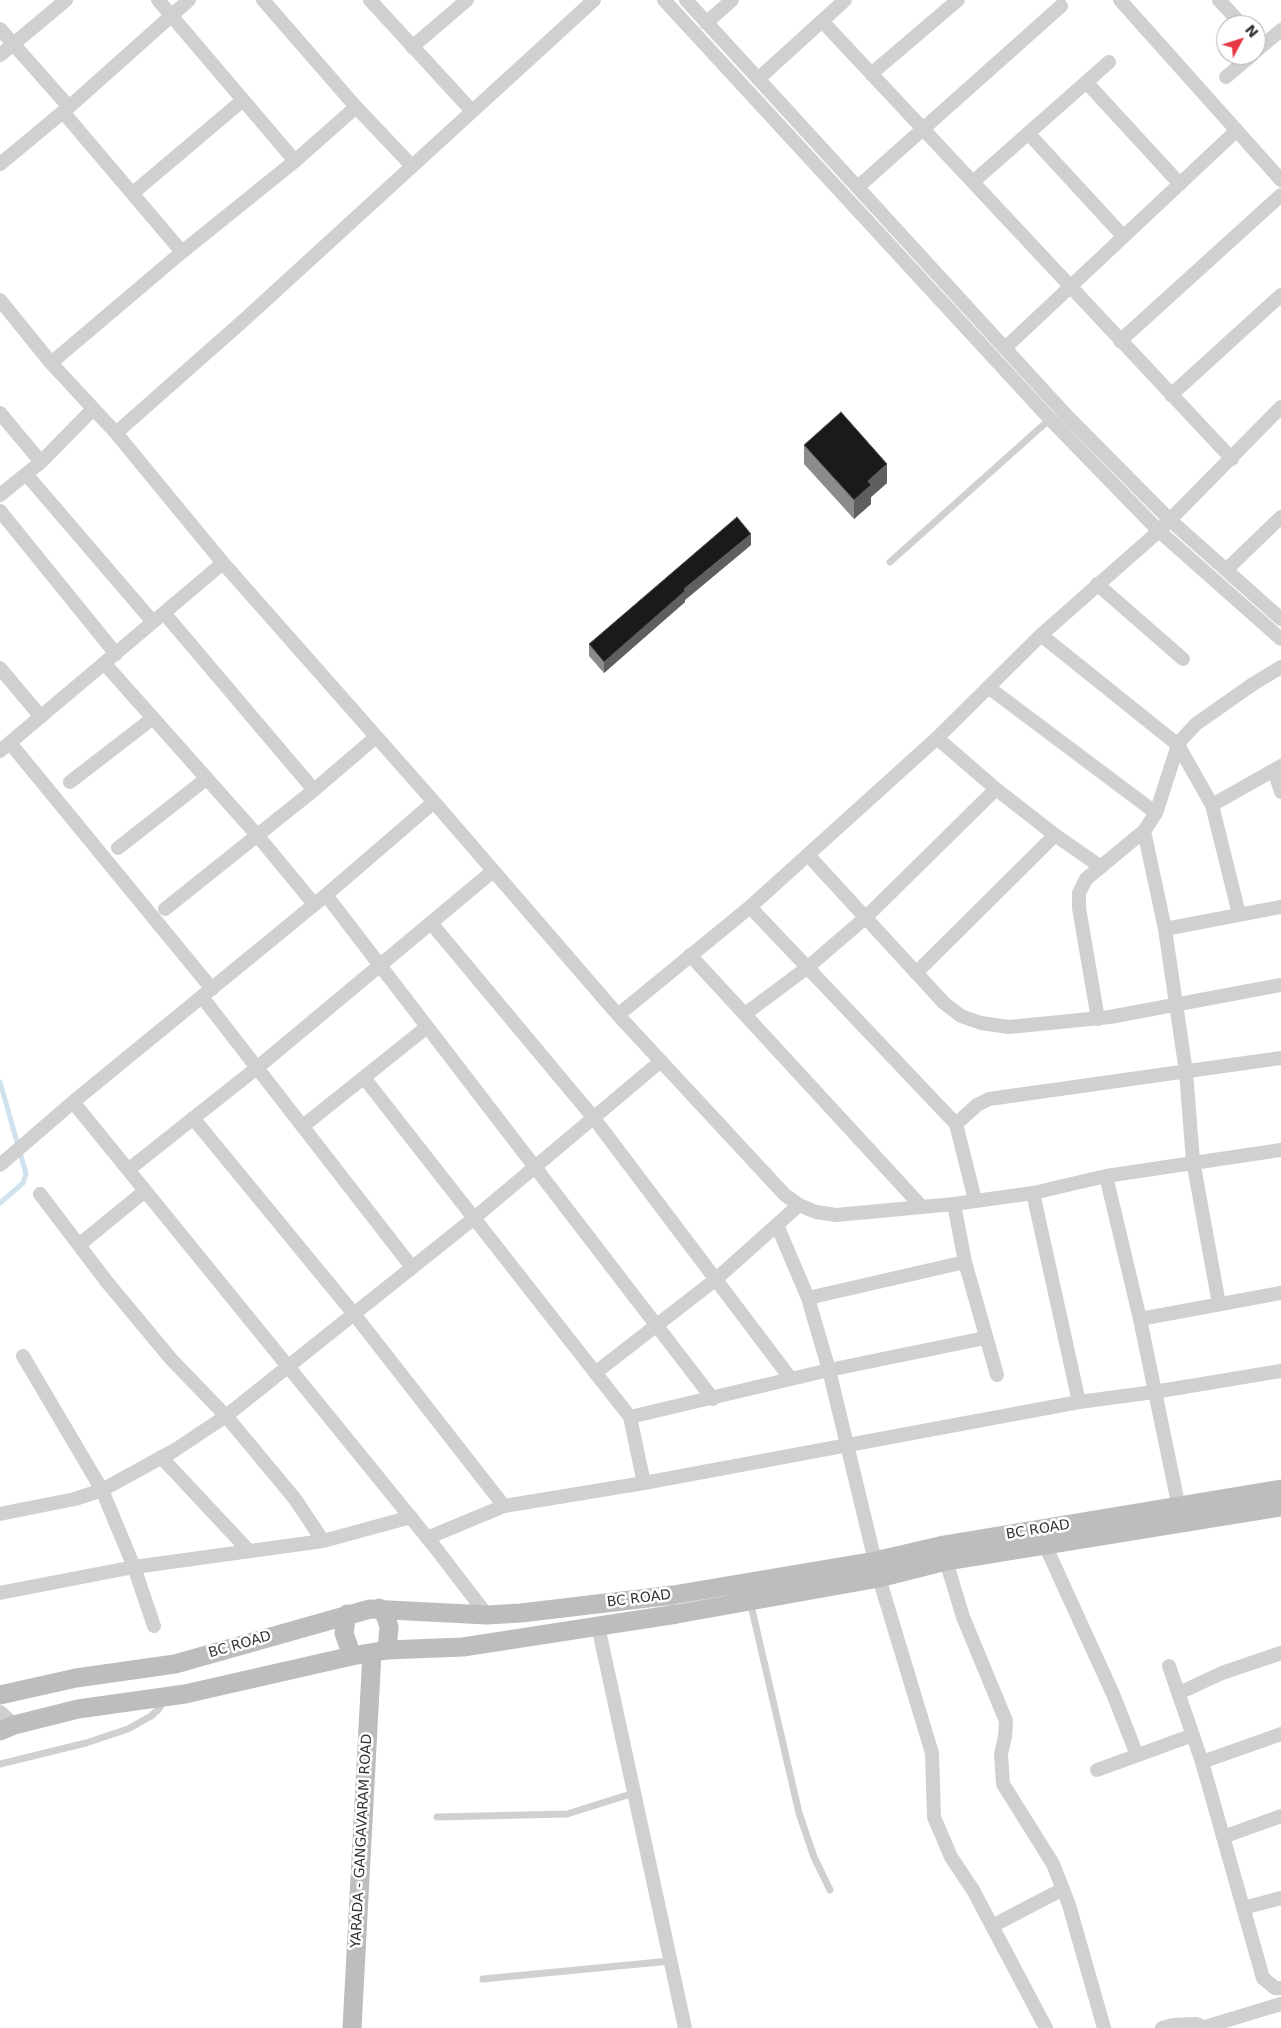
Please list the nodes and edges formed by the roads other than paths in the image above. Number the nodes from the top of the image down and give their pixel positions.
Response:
1 (66, 0) edge
2 (158, 0) edge
3 (189, 0) edge
4 (263, 0) edge
5 (370, 0) edge
6 (467, 0) edge
7 (594, 0) edge
8 (664, 0) edge
9 (686, 0) edge
10 (732, 0) edge
11 (845, 0) edge
12 (958, 0) edge
13 (1120, 0) edge
14 (1219, 0) edge
15 (1061, 6) dead end
16 (1233, 15) edge
17 (172, 16) junction
18 (822, 21) junction
19 (706, 23) junction
20 (0, 29) edge
21 (1281, 30) edge
22 (1266, 41) edge
23 (14, 44) junction
24 (412, 47) junction
25 (0, 55) edge
26 (1109, 62) dead end
27 (1238, 65) edge
28 (872, 74) junction
29 (1226, 77) dead end
30 (758, 79) junction
31 (1087, 83) junction
32 (243, 100) junction
33 (356, 107) junction
34 (66, 110) junction
35 (472, 111) junction
36 (922, 130) junction
37 (1236, 132) junction
38 (1029, 134) junction
39 (295, 161) junction
40 (0, 164) edge
41 (412, 166) junction
42 (1281, 180) edge
43 (973, 182) junction
44 (1180, 184) junction
45 (859, 186) junction
46 (133, 193) junction
47 (1281, 195) edge
48 (1123, 236) junction
49 (182, 252) junction
50 (1069, 287) junction
51 (1281, 295) edge
52 (0, 300) edge
53 (1120, 341) junction
54 (1005, 348) junction
55 (51, 363) junction
56 (1172, 395) junction
57 (1281, 408) edge
58 (93, 409) junction
59 (0, 413) edge
60 (1050, 419) junction
61 (116, 433) junction
62 (1232, 459) junction
63 (41, 462) junction
64 (26, 474) junction
65 (0, 495) edge
66 (0, 511) edge
67 (1281, 518) edge
68 (1170, 520) junction
69 (1159, 531) junction
70 (890, 562) dead end
71 (223, 563) junction
72 (1226, 570) junction
73 (1097, 584) junction
74 (159, 617) junction
75 (1281, 618) edge
76 (1041, 635) junction
77 (1281, 639) edge
78 (116, 654) junction
79 (1183, 660) dead end
80 (104, 663) junction
81 (1281, 667) edge
82 (0, 668) edge
83 (988, 687) junction
84 (41, 716) junction
85 (153, 718) junction
86 (376, 737) junction
87 (937, 738) junction
88 (1178, 745) junction
89 (5, 747) edge
90 (1278, 768) edge
91 (206, 780) junction
92 (70, 782) dead end
93 (996, 789) junction
94 (314, 790) junction
95 (1281, 792) edge
96 (434, 802) junction
97 (1212, 805) junction
98 (1156, 813) junction
99 (1144, 831) junction
100 (258, 835) junction
101 (1055, 835) junction
102 (118, 848) dead end
103 (808, 855) junction
104 (1101, 867) junction
105 (493, 871) junction
106 (326, 895) junction
107 (314, 904) junction
108 (750, 907) junction
109 (1281, 907) edge
110 (165, 908) dead end
111 (1239, 914) junction
112 (865, 918) junction
113 (431, 923) junction
114 (1165, 929) junction
115 (690, 955) junction
116 (379, 967) junction
117 (808, 967) junction
118 (916, 973) junction
119 (1281, 985) edge
120 (207, 993) junction
121 (1176, 1004) junction
122 (745, 1014) junction
123 (618, 1015) junction
124 (1098, 1019) junction
125 (427, 1027) junction
126 (1281, 1058) edge
127 (661, 1061) junction
128 (258, 1067) junction
129 (1186, 1072) junction
130 (365, 1079) junction
131 (73, 1102) junction
132 (593, 1116) junction
133 (193, 1118) junction
134 (956, 1124) junction
135 (303, 1126) junction
136 (1281, 1150) edge
137 (4, 1161) edge
138 (1193, 1161) junction
139 (535, 1166) junction
140 (128, 1170) junction
141 (1106, 1176) junction
142 (145, 1191) junction
143 (1034, 1193) junction
144 (40, 1194) dead end
145 (975, 1200) junction
146 (954, 1204) junction
147 (799, 1205) junction
148 (922, 1207) junction
149 (472, 1219) junction
150 (777, 1225) junction
151 (80, 1244) junction
152 (965, 1262) junction
153 (411, 1266) junction
154 (715, 1280) junction
155 (1281, 1293) edge
156 (808, 1298) junction
157 (1219, 1304) junction
158 (354, 1314) junction
159 (1140, 1319) junction
160 (656, 1325) junction
161 (985, 1338) junction
162 (23, 1356) dead end
163 (289, 1367) junction
164 (829, 1370) junction
165 (1281, 1372) edge
166 (595, 1373) junction
167 (997, 1375) dead end
168 (791, 1379) junction
169 (1154, 1392) junction
170 (713, 1399) junction
171 (1079, 1402) junction
172 (226, 1416) junction
173 (630, 1417) junction
174 (848, 1445) junction
175 (161, 1457) junction
176 (644, 1483) junction
177 (1281, 1489) edge
178 (102, 1490) junction
179 (504, 1506) junction
180 (1179, 1508) junction
181 (1281, 1508) edge
182 (0, 1514) edge
183 (411, 1517) junction
184 (428, 1538) junction
185 (323, 1541) junction
186 (1045, 1545) junction
187 (249, 1551) junction
188 (946, 1561) junction
189 (134, 1567) junction
190 (877, 1569) junction
191 (0, 1593) edge
192 (750, 1601) junction
193 (379, 1608) junction
194 (347, 1614) junction
195 (487, 1614) junction
196 (154, 1626) dead end
197 (598, 1626) junction
198 (380, 1652) junction
199 (1281, 1653) edge
200 (352, 1656) junction
201 (1169, 1666) dead end
202 (1179, 1693) junction
203 (0, 1695) edge
204 (165, 1696) junction
205 (0, 1712) edge
206 (7, 1728) edge
207 (1281, 1734) edge
208 (1193, 1735) junction
209 (1137, 1755) junction
210 (1202, 1762) junction
211 (0, 1764) edge
212 (1098, 1770) dead end
213 (634, 1793) junction
214 (1281, 1816) edge
215 (437, 1817) dead end
216 (1223, 1837) junction
217 (1063, 1889) junction
218 (830, 1890) dead end
219 (1281, 1898) edge
220 (1243, 1908) junction
221 (992, 1926) junction
222 (670, 1961) junction
223 (483, 1979) dead end
224 (1281, 1988) edge
225 (1281, 2004) edge
226 (1206, 2027) edge
227 (352, 2028) edge
228 (685, 2028) edge
229 (1046, 2028) edge
230 (1104, 2028) edge
231 (1162, 2028) edge

1 - 23 street
2 - 17 street
3 - 17 street
4 - 33 street
5 - 24 street
6 - 24 street
7 - 35 street
8 - 60 street
9 - 19 street
10 - 19 street
11 - 18 street
12 - 28 street
13 - 37 street
14 - 16 street
15 - 36 street
17 - 32 street
17 - 34 street
18 - 28 street
18 - 30 street
19 - 30 street
20 - 23 street
21 - 22 street
23 - 25 street
23 - 34 street
24 - 35 street
26 - 31 street
27 - 29 street
28 - 36 street
30 - 45 street
31 - 38 street
31 - 44 street
32 - 39 street
32 - 46 street
33 - 39 street
33 - 41 street
34 - 40 street
34 - 46 street
35 - 41 street
36 - 43 street
36 - 45 street
37 - 42 street
37 - 44 street
38 - 43 street
38 - 48 street
39 - 49 street
41 - 61 street
43 - 50 street
44 - 48 street
45 - 54 street
46 - 49 street
47 - 53 street
48 - 50 street
49 - 55 street
50 - 53 street
50 - 54 street
51 - 56 street
52 - 55 street
53 - 56 street
54 - 68 street
55 - 58 street
56 - 62 street
57 - 62 street
58 - 61 street
58 - 63 street
59 - 63 street
60 - 69 street
60 - 70 lane
61 - 71 street
62 - 68 street
63 - 64 street
64 - 65 street
64 - 74 street
66 - 78 street
67 - 72 street
68 - 69 street
68 - 72 street
69 - 73 street
69 - 77 street
71 - 74 street
71 - 86 street
72 - 75 street
73 - 76 street
73 - 79 street
74 - 78 street
74 - 94 street
76 - 83 street
76 - 88 street
78 - 80 street
80 - 84 street
80 - 85 street
81 - 88 street
82 - 84 street
83 - 87 street
83 - 98 street
84 - 89 street
85 - 91 street
85 - 92 street
86 - 94 street
86 - 96 street
87 - 93 street
87 - 103 street
88 - 97 street
88 - 98 street
89 - 120 street
90 - 95 street
90 - 97 street
91 - 100 street
91 - 102 street
93 - 101 street
93 - 112 street
94 - 100 street
96 - 105 street
96 - 106 street
97 - 111 street
98 - 99 street
99 - 104 street
99 - 114 street
100 - 107 street
100 - 110 street
101 - 104 street
101 - 118 street
103 - 108 street
103 - 112 street
104 - 124 street
105 - 113 street
105 - 123 street
106 - 107 street
106 - 116 street
107 - 120 street
108 - 115 street
108 - 117 street
109 - 111 street
111 - 114 street
112 - 117 street
112 - 118 street
113 - 116 street
113 - 132 street
114 - 121 street
115 - 122 street
115 - 123 street
116 - 125 street
116 - 128 street
117 - 122 street
117 - 134 street
118 - 124 street
119 - 121 street
120 - 128 street
120 - 131 street
121 - 124 street
121 - 129 street
122 - 148 street
123 - 127 street
125 - 130 street
125 - 139 street
126 - 129 street
127 - 132 street
127 - 147 street
128 - 133 street
128 - 135 street
129 - 134 street
129 - 138 street
130 - 135 street
130 - 149 street
131 - 137 street
131 - 140 street
132 - 139 street
132 - 154 street
133 - 140 street
133 - 158 street
134 - 145 street
135 - 153 street
136 - 138 street
138 - 141 street
138 - 157 street
139 - 149 street
139 - 160 street
140 - 142 street
141 - 143 street
141 - 159 street
142 - 151 street
142 - 163 street
143 - 145 street
143 - 171 street
144 - 151 street
145 - 146 street
146 - 148 street
146 - 152 street
147 - 148 street
147 - 150 street
149 - 153 street
149 - 166 street
150 - 154 street
150 - 156 street
151 - 172 street
152 - 156 street
152 - 161 street
153 - 158 street
154 - 160 street
154 - 168 street
155 - 157 street
156 - 164 street
157 - 159 street
158 - 163 street
158 - 179 street
159 - 169 street
160 - 166 street
160 - 170 street
161 - 164 street
161 - 167 street
162 - 178 street
163 - 172 street
163 - 183 street
164 - 168 street
164 - 174 street
165 - 169 street
166 - 173 street
168 - 170 street
169 - 171 street
169 - 180 street
170 - 173 street
171 - 174 street
172 - 175 street
172 - 185 street
173 - 176 street
174 - 176 street
174 - 190 street
175 - 178 street
175 - 187 street
176 - 179 street
177 - 180 street, BC ROAD
178 - 182 street
178 - 189 street
179 - 184 street
180 - 190 street, BC ROAD
181 - 186 street
183 - 184 street
183 - 185 street
184 - 195 street
185 - 187 street
186 - 188 street
186 - 209 street
187 - 189 street
188 - 190 street
188 - 217 street
189 - 191 street
189 - 196 street
190 - 192 street
190 - 195 street, BC ROAD
190 - 221 street
192 - 197 street
192 - 218 lane
193 - 194 street, BC ROAD
193 - 195 street, BC ROAD
193 - 198 street
194 - 200 street
194 - 203 street, BC ROAD
197 - 198 street
197 - 213 street
198 - 200 street
198 - 227 street, YARADA - GANGAVARAM ROAD
199 - 202 street
200 - 204 street
201 - 202 street
202 - 208 street
204 - 206 street
204 - 211 lane
205 - 206 street
207 - 210 street
208 - 209 street
208 - 210 street
209 - 212 street
210 - 216 street
213 - 215 lane
213 - 222 street
214 - 216 street
216 - 220 street
217 - 221 street
217 - 230 street
219 - 220 street
220 - 224 street
221 - 229 street
222 - 223 lane
222 - 228 street
225 - 226 street
226 - 231 street

